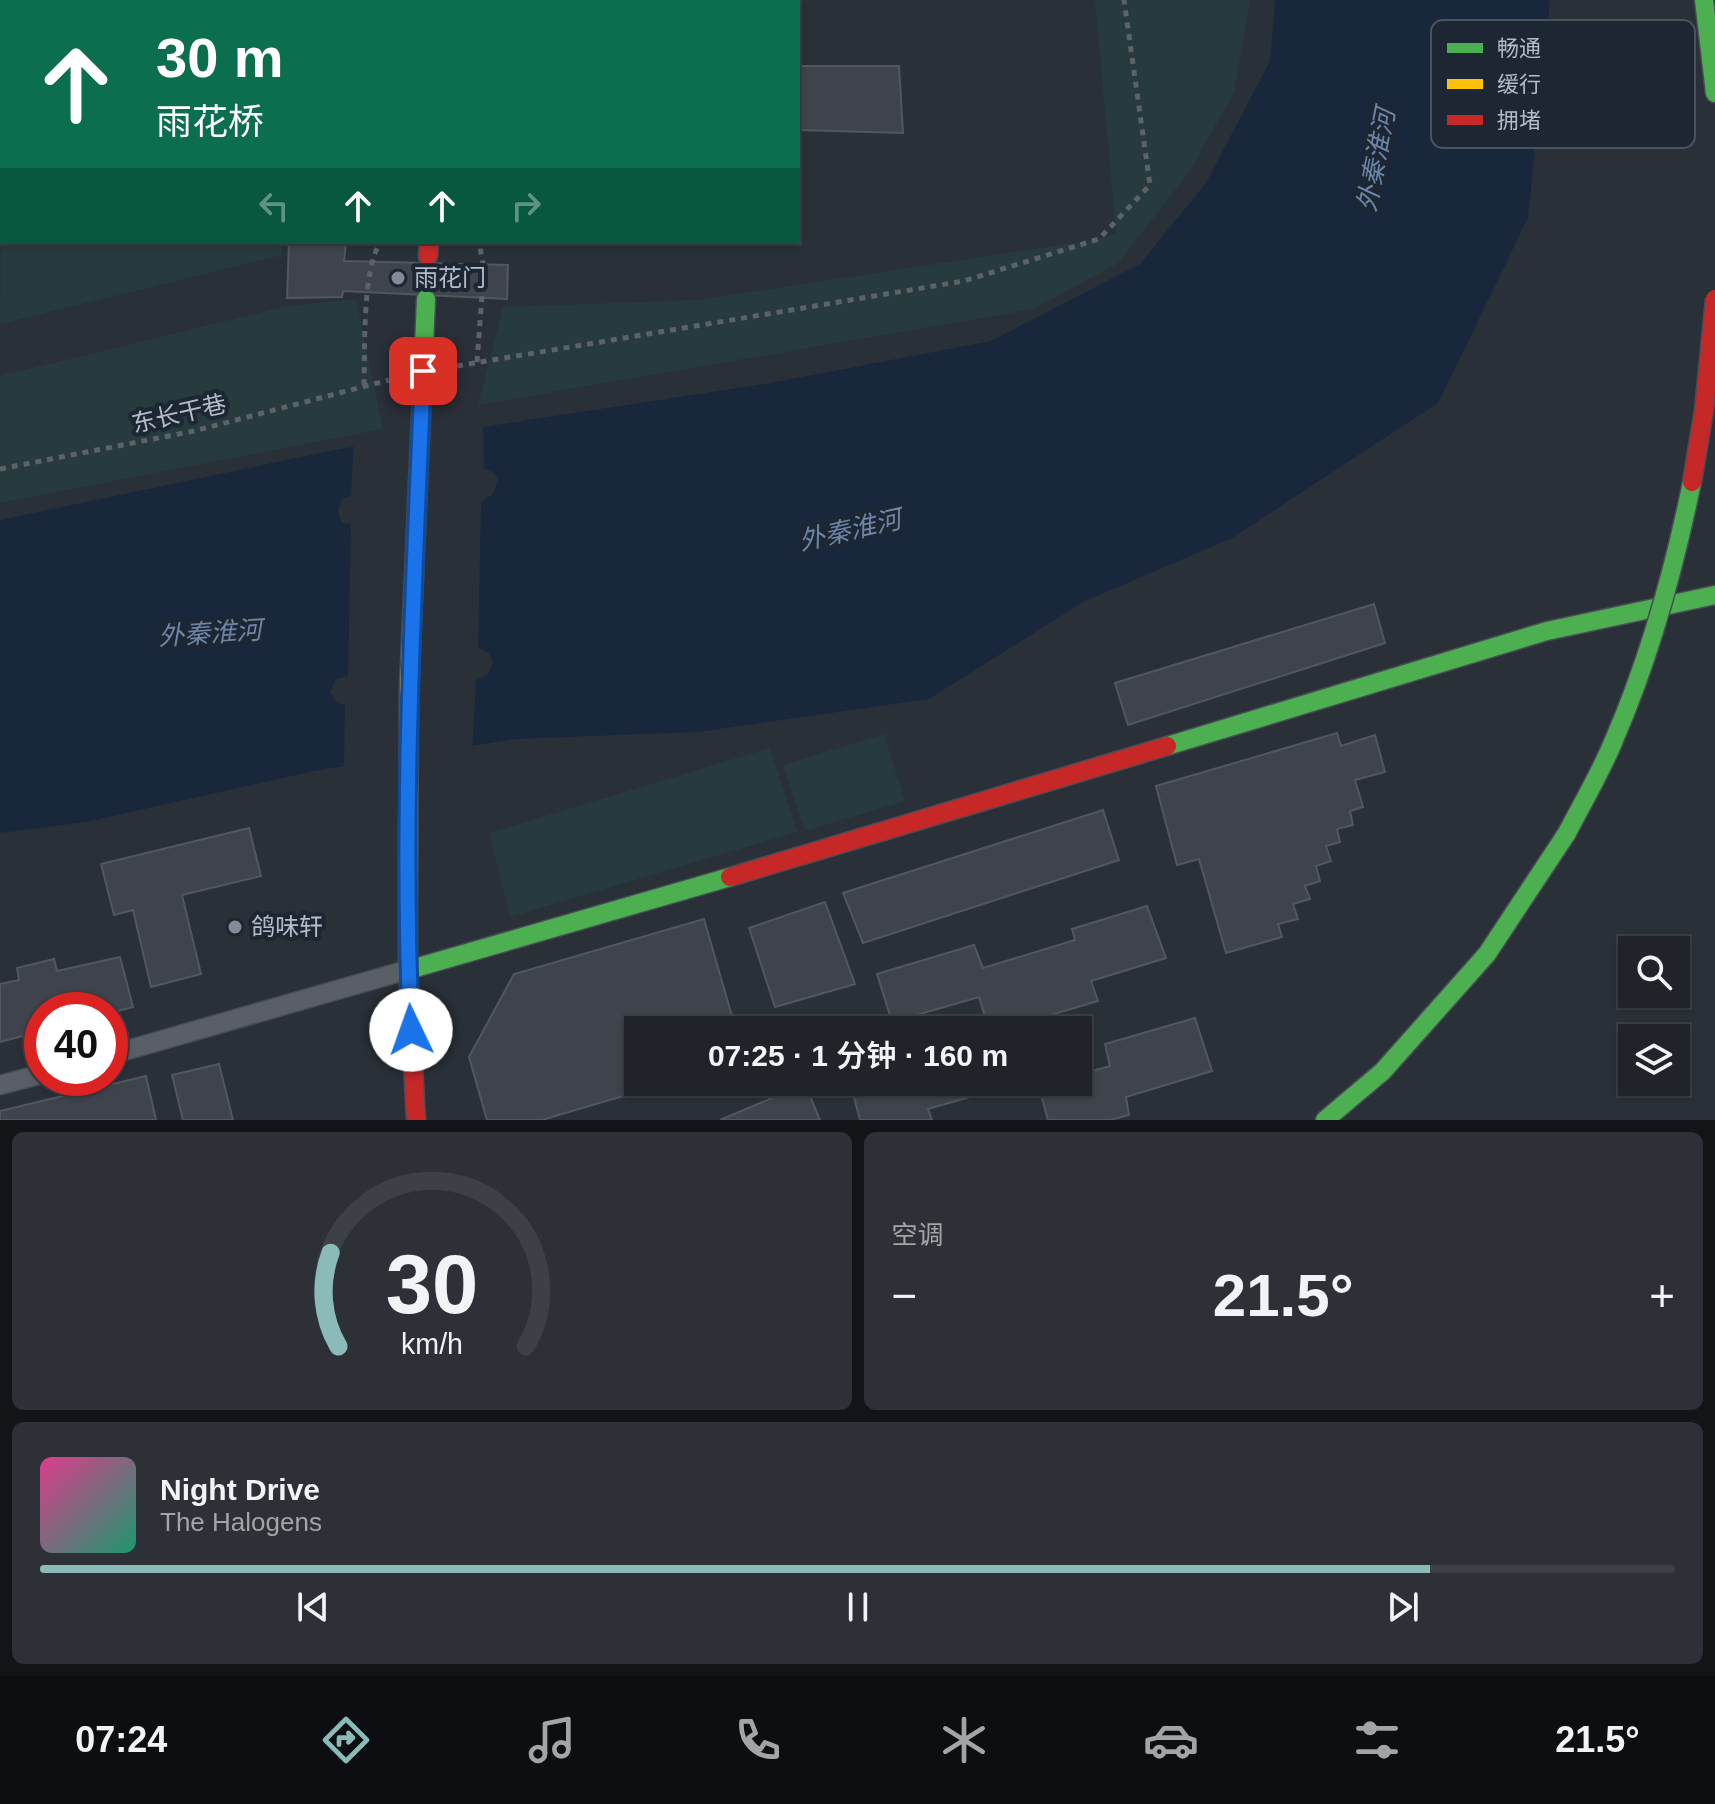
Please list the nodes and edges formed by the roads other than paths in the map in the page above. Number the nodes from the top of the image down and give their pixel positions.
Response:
1 (1704, 0) edge
2 (1715, 93) edge
3 (426, 299) dead end
4 (1715, 299) edge
5 (1715, 595) edge
6 (408, 970) junction
7 (128, 1050) edge
8 (24, 1079) edge
9 (0, 1085) edge
10 (416, 1120) edge
11 (1325, 1120) edge

1 - 2 main road
3 - 6 main road, bridge
4 - 11 main road, bridge
5 - 6 main road
6 - 7 lane
6 - 10 main road
8 - 9 lane

